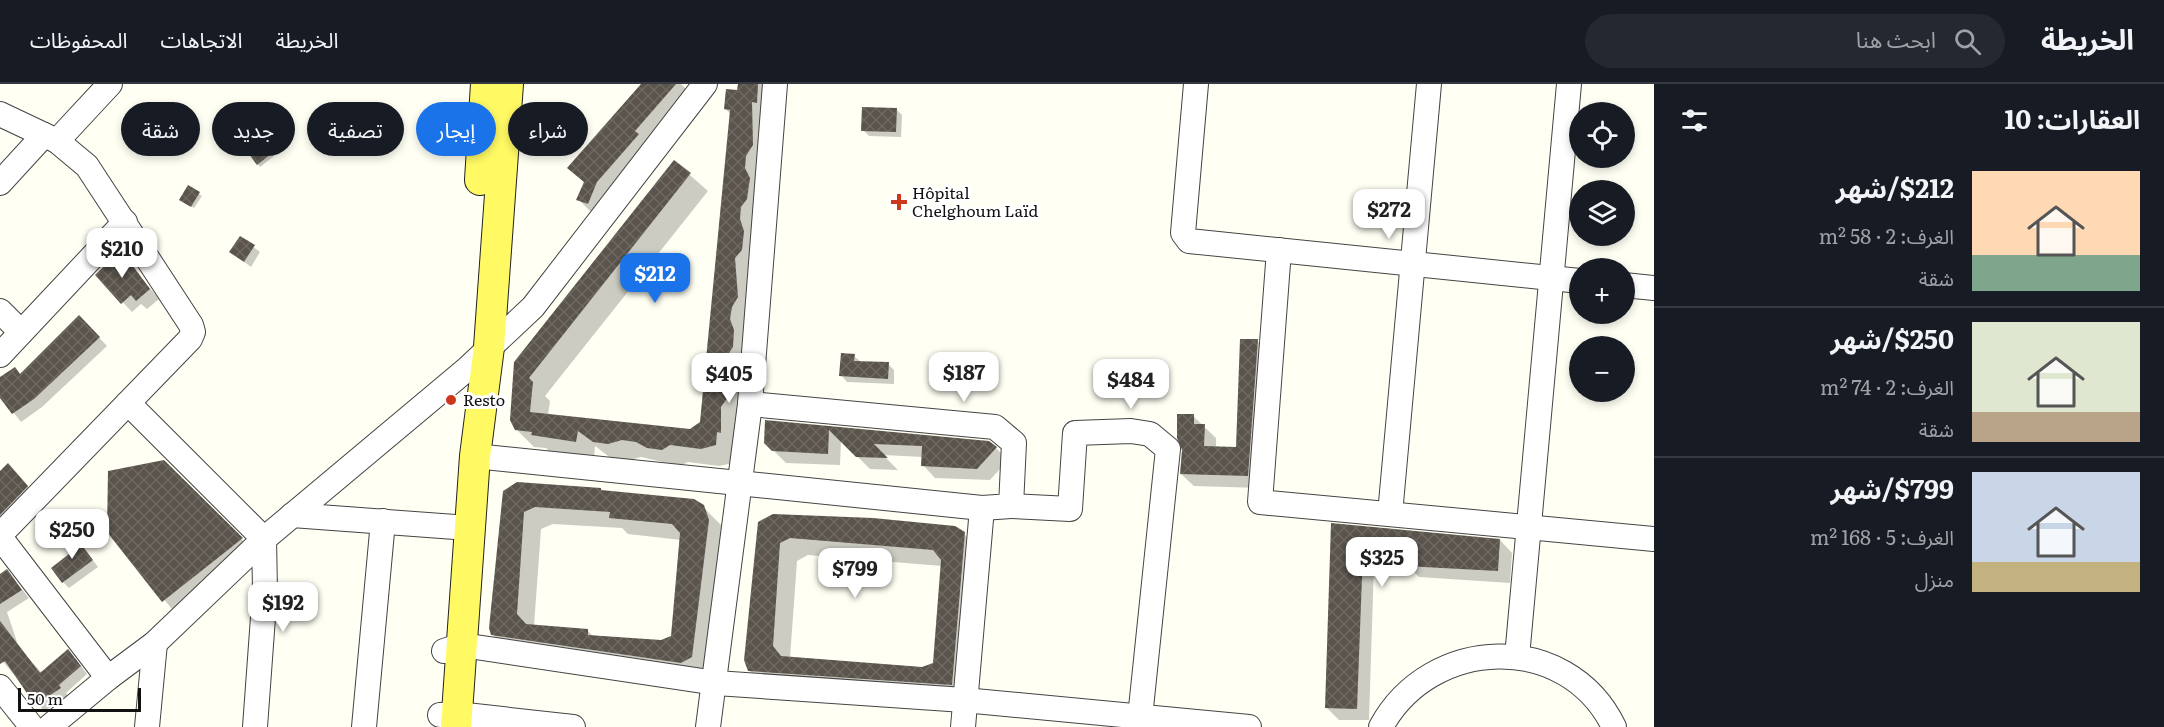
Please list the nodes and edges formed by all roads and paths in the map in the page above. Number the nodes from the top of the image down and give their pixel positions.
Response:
1 (110, 84) edge
2 (486, 84) edge
3 (508, 84) edge
4 (705, 84) edge
5 (775, 84) edge
6 (1196, 84) edge
7 (1429, 84) edge
8 (1569, 84) edge
9 (0, 114) edge
10 (50, 138) junction
11 (0, 183) edge
12 (125, 222) junction
13 (1279, 250) junction
14 (1412, 264) junction
15 (1551, 278) junction
16 (1569, 280) edge
17 (1635, 286) edge
18 (1654, 288) edge
19 (0, 311) edge
20 (21, 332) junction
21 (489, 347) junction
22 (0, 355) edge
23 (467, 369) junction
24 (128, 403) junction
25 (750, 404) junction
26 (475, 456) junction
27 (739, 481) junction
28 (1011, 506) junction
29 (982, 508) junction
30 (1390, 514) junction
31 (292, 515) junction
32 (383, 521) junction
33 (455, 527) junction
34 (1528, 527) junction
35 (0, 536) edge
36 (264, 539) junction
37 (1654, 539) edge
38 (155, 644) junction
39 (453, 648) junction
40 (1517, 657) junction
41 (108, 678) junction
42 (716, 683) junction
43 (0, 687) edge
44 (964, 700) junction
45 (448, 721) edge
46 (1140, 722) edge
47 (32, 727) edge
48 (49, 727) edge
49 (147, 727) edge
50 (255, 727) edge
51 (364, 727) edge
52 (573, 727) edge
53 (708, 727) edge
54 (963, 727) edge
55 (1249, 727) edge
56 (1381, 727) edge
57 (1614, 727) edge

1 - 10 street
2 - 23 main road
3 - 21 main road
4 - 21 street
5 - 25 street
6 - 13 street
7 - 14 street
8 - 15 street
9 - 10 street
10 - 11 street
10 - 12 street
12 - 20 street
12 - 24 street
13 - 14 street
13 - 30 street
14 - 15 street
14 - 30 street
15 - 16 street
15 - 34 street
17 - 18 street
19 - 20 street
20 - 22 street
21 - 23 street
21 - 26 main road
23 - 31 street
23 - 33 main road
24 - 35 street
24 - 36 street
25 - 27 street
25 - 28 street
26 - 27 street
26 - 39 main road
27 - 29 street
27 - 42 street
28 - 29 street
28 - 46 street
29 - 44 street
30 - 34 street
31 - 32 street
31 - 36 street
32 - 33 street
32 - 51 street
33 - 39 main road
34 - 37 street
34 - 40 street
35 - 41 street
36 - 38 street
36 - 50 street
38 - 41 street
38 - 49 street
39 - 42 street
39 - 45 main road
40 - 56 street
40 - 57 street
41 - 48 street
42 - 44 street
42 - 53 street
43 - 47 street
44 - 46 street
44 - 54 street
45 - 52 street
46 - 55 street

